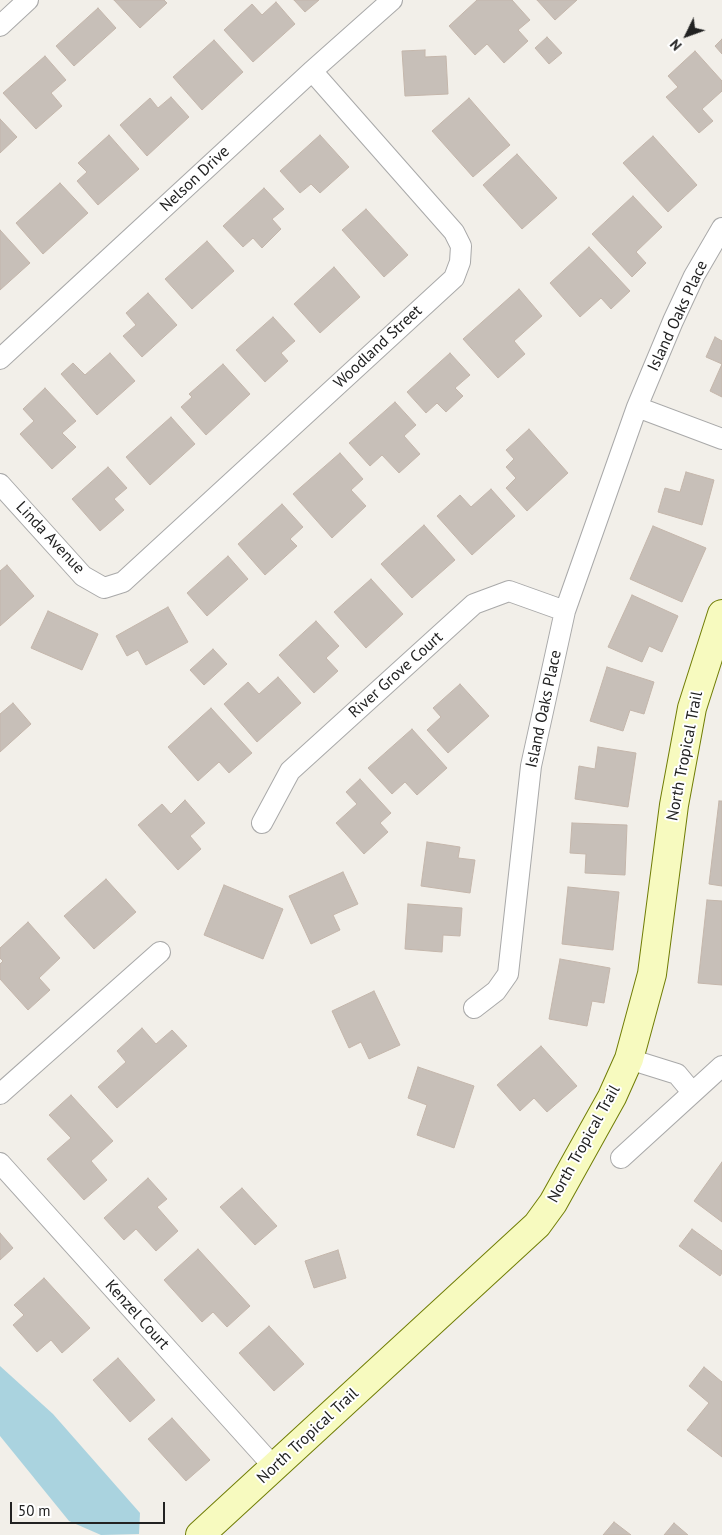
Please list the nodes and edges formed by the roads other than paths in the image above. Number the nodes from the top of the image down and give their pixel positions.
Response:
1 (28, 0) edge
2 (392, 0) edge
3 (0, 26) edge
4 (312, 71) junction
5 (722, 228) edge
6 (0, 359) edge
7 (637, 407) junction
8 (722, 439) edge
9 (0, 484) edge
10 (104, 588) joint
11 (565, 611) junction
12 (722, 614) edge
13 (262, 824) dead end
14 (160, 952) dead end
15 (474, 1008) dead end
16 (628, 1059) junction
17 (722, 1066) edge
18 (692, 1092) junction
19 (0, 1094) edge
20 (621, 1158) dead end
21 (0, 1163) edge
22 (274, 1467) junction
23 (200, 1535) edge

1 - 3 street
2 - 4 street, Nelson Drive
4 - 6 street, Nelson Drive
4 - 10 street, Woodland Street
5 - 7 street, Island Oaks Place
7 - 8 street
7 - 11 street, Island Oaks Place
9 - 10 street, Linda Avenue
11 - 13 street, River Grove Court
11 - 15 street, Island Oaks Place
12 - 16 street, North Tropical Trail
14 - 19 street
16 - 18 street
16 - 22 street, North Tropical Trail
17 - 18 street
18 - 20 street
21 - 22 street, Kenzel Court
22 - 23 street, North Tropical Trail

